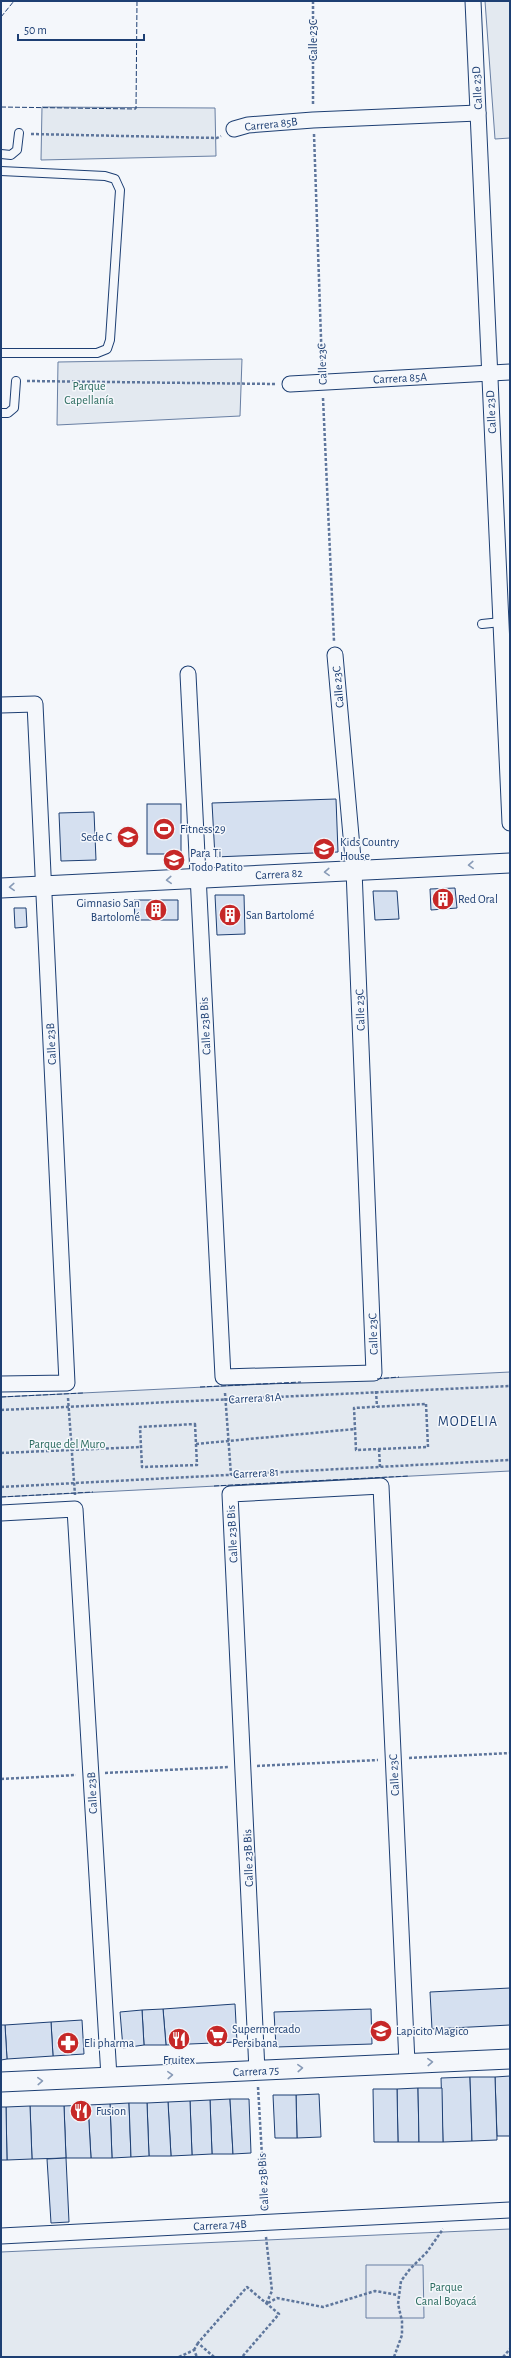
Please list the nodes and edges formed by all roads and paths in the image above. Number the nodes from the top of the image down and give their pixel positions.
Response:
1 (313, 1) edge
2 (473, 1) edge
3 (478, 113) junction
4 (313, 120) junction
5 (234, 129) joint
6 (19, 134) joint
7 (1, 154) edge
8 (1, 171) edge
9 (1, 353) edge
10 (510, 372) edge
11 (490, 373) junction
12 (16, 381) joint
13 (322, 382) junction
14 (290, 384) joint
15 (1, 413) edge
16 (501, 622) junction
17 (482, 624) dead end
18 (335, 655) joint
19 (188, 674) dead end
20 (1, 705) edge
21 (510, 823) edge
22 (510, 863) edge
23 (354, 870) junction
24 (197, 878) junction
25 (44, 886) junction
26 (1, 888) edge
27 (374, 1373) joint
28 (224, 1377) junction
29 (67, 1383) junction
30 (1, 1384) edge
31 (510, 1386) edge
32 (226, 1399) junction
33 (69, 1407) junction
34 (1, 1410) edge
35 (355, 1428) junction
36 (229, 1441) junction
37 (196, 1444) junction
38 (140, 1447) junction
39 (379, 1449) junction
40 (72, 1450) junction
41 (1, 1453) edge
42 (510, 1460) edge
43 (380, 1467) junction
44 (231, 1475) junction
45 (75, 1483) junction
46 (381, 1486) joint
47 (1, 1487) edge
48 (230, 1494) junction
49 (75, 1509) junction
50 (1, 1513) edge
51 (510, 2059) edge
52 (407, 2064) junction
53 (257, 2070) junction
54 (109, 2078) junction
55 (1, 2082) edge
56 (510, 2210) edge
57 (265, 2222) junction
58 (446, 2225) dead end
59 (1, 2236) edge
60 (398, 2295) junction
61 (266, 2304) junction
62 (198, 2343) junction
63 (510, 2349) edge
64 (194, 2350) junction
65 (179, 2357) edge
66 (197, 2357) edge
67 (214, 2357) edge
68 (242, 2357) edge
69 (394, 2357) edge
70 (503, 2357) edge

1 - 4 path, Calle 23C
2 - 3 street, Calle 23D
3 - 4 street, Carrera 85B
3 - 11 street, Calle 23D
4 - 5 street, Carrera 85B
4 - 13 path, Calle 23C
5 - 6 path, Carrera 85B
6 - 7 lane
8 - 9 lane
10 - 11 street, Carrera 85A
11 - 13 street, Carrera 85A
11 - 16 street, Calle 23D
12 - 14 path
12 - 15 lane
13 - 14 street, Carrera 85A
13 - 18 path, Calle 23C
16 - 17 lane
16 - 21 street, Calle 23D
18 - 23 street, Calle 23C
19 - 24 street, Calle 23B Bis
20 - 25 street, Calle 23B
22 -> 23 street, Carrera 82
23 -> 24 street, Carrera 82
23 - 27 street, Calle 23C
24 -> 25 street, Carrera 82
24 - 28 street, Calle 23B Bis
25 -> 26 street, Carrera 82
25 - 29 street, Calle 23B
27 - 28 street, Carrera 81A
28 - 32 path
29 - 30 street
29 - 33 path
31 - 32 path, Carrera 81A
32 - 33 path, Carrera 81A
32 - 36 path
33 - 34 path, Carrera 81A
33 - 40 path
35 - 36 path
35 - 39 path
35 - 39 path
36 - 37 path
36 - 44 path
37 - 38 path
37 - 38 path
38 - 40 path
39 - 43 path
40 - 41 path
40 - 45 path
42 - 43 path, Carrera 81
43 - 44 path, Carrera 81
44 - 45 path, Carrera 81
44 - 48 path
45 - 47 path, Carrera 81
45 - 49 path
46 - 48 street, Carrera 81
46 - 52 street, Calle 23C
48 - 53 street, Calle 23B Bis
49 - 50 street
49 - 54 street, Calle 23B
52 -> 51 street, Carrera 75
53 -> 52 street, Carrera 75
54 -> 53 street, Carrera 75
53 - 57 path, Calle 23B Bis
55 -> 54 street, Carrera 75
56 - 57 street, Carrera 74B
57 - 59 street, Carrera 74B
57 - 61 path, Calle 23B Bis
58 - 60 path
60 - 61 path
60 - 69 path
61 - 62 path
61 - 68 path
62 - 64 path
62 - 67 path
63 - 70 path
64 - 65 path
64 - 66 path

